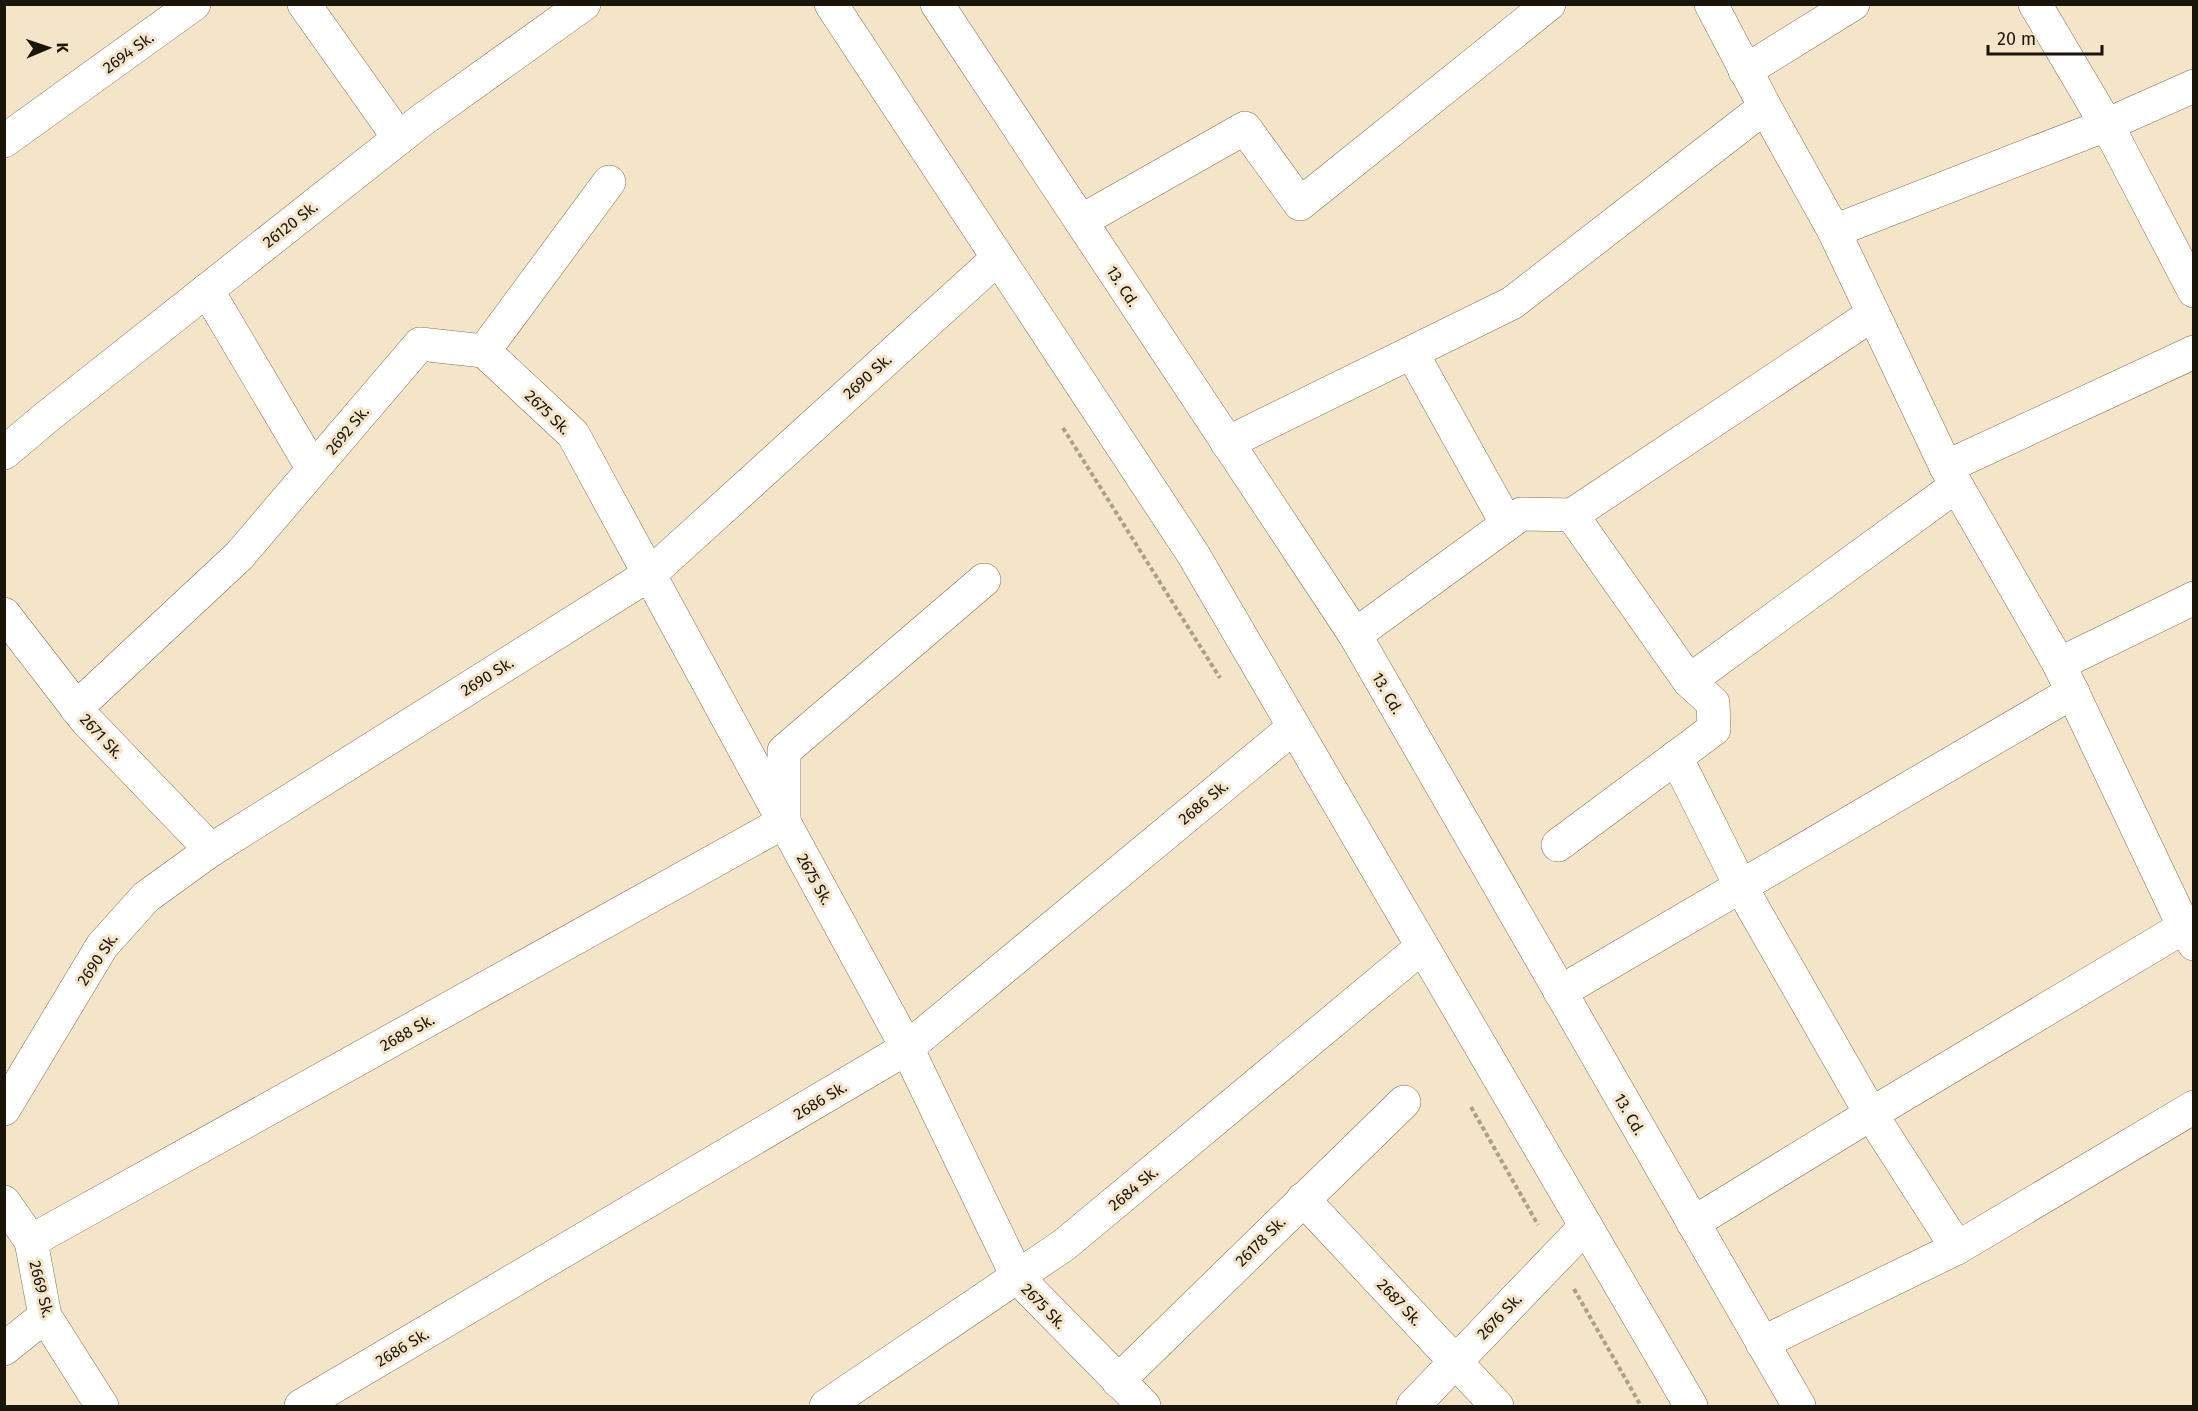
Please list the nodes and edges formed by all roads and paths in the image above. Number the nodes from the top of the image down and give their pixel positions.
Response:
1 (194, 4) edge
2 (304, 4) edge
3 (584, 4) edge
4 (831, 4) edge
5 (937, 4) edge
6 (1549, 4) edge
7 (1711, 4) edge
8 (1852, 4) edge
9 (2035, 4) edge
10 (1745, 71) junction
11 (2193, 86) edge
12 (1765, 107) junction
13 (2106, 125) junction
14 (399, 138) junction
15 (4, 141) edge
16 (609, 182) dead end
17 (1081, 221) junction
18 (1834, 231) junction
19 (998, 258) junction
20 (207, 290) junction
21 (2193, 291) edge
22 (1873, 314) junction
23 (484, 351) junction
24 (2193, 352) edge
25 (1412, 353) junction
26 (1062, 427) dead end
27 (1227, 443) junction
28 (4, 453) edge
29 (313, 469) junction
30 (1951, 476) junction
31 (1572, 515) junction
32 (1507, 524) junction
33 (650, 574) junction
34 (984, 580) dead end
35 (2193, 598) edge
36 (4, 614) edge
37 (1354, 635) junction
38 (2066, 678) junction
39 (1221, 680) dead end
40 (1689, 681) junction
41 (76, 708) junction
42 (1294, 727) junction
43 (1676, 757) junction
44 (784, 822) junction
45 (1558, 844) dead end
46 (211, 850) junction
47 (1742, 887) junction
48 (2189, 936) edge
49 (1422, 947) junction
50 (1560, 992) junction
51 (907, 1048) junction
52 (1404, 1102) dead end
53 (1469, 1104) dead end
54 (2193, 1107) edge
55 (4, 1109) edge
56 (1871, 1114) junction
57 (1303, 1199) junction
58 (4, 1202) edge
59 (1693, 1223) junction
60 (1586, 1226) junction
61 (31, 1241) junction
62 (1957, 1248) junction
63 (1556, 1257) junction
64 (1018, 1278) junction
65 (45, 1317) junction
66 (1762, 1343) junction
67 (4, 1349) edge
68 (1456, 1361) junction
69 (1118, 1381) junction
70 (102, 1407) edge
71 (301, 1407) edge
72 (826, 1407) edge
73 (1144, 1407) edge
74 (1413, 1407) edge
75 (1497, 1407) edge
76 (1641, 1407) edge
77 (1691, 1407) edge
78 (1799, 1407) edge

1 - 15 street, 2694 Sk.
2 - 14 street
3 - 14 street, 26120 Sk.
4 - 19 street
5 - 17 street, 13. Cd.
6 - 17 street
7 - 10 street
8 - 10 street
9 - 13 street
10 - 12 street
11 - 13 street
12 - 18 street
12 - 25 street
13 - 18 street
13 - 21 street
14 - 20 street, 26120 Sk.
16 - 23 street
17 - 27 street, 13. Cd.
18 - 22 street
19 - 33 street, 2690 Sk.
19 - 42 street
20 - 28 street, 26120 Sk.
20 - 29 street
22 - 30 street
22 - 31 street
23 - 29 street, 2692 Sk.
23 - 33 street, 2675 Sk.
24 - 30 street
25 - 27 street
25 - 32 street
26 - 39 path
27 - 37 street, 13. Cd.
29 - 41 street, 2692 Sk.
30 - 38 street
30 - 40 street
31 - 32 street
31 - 40 street
32 - 37 street
33 - 44 street, 2675 Sk.
33 - 46 street, 2690 Sk.
34 - 44 street
35 - 38 street
36 - 41 street, 2671 Sk.
37 - 50 street, 13. Cd.
38 - 47 street
38 - 48 street
40 - 43 street
41 - 46 street, 2671 Sk.
42 - 49 street
42 - 51 street, 2686 Sk.
43 - 45 street
43 - 47 street
44 - 51 street, 2675 Sk.
44 - 61 street, 2688 Sk.
46 - 55 street, 2690 Sk.
47 - 50 street
47 - 56 street
48 - 56 street
49 - 60 street
49 - 64 street, 2684 Sk.
50 - 59 street, 13. Cd.
51 - 64 street, 2675 Sk.
51 - 71 street, 2686 Sk.
52 - 57 street, 26178 Sk.
53 - 63 path
54 - 62 street
56 - 59 street
56 - 62 street
57 - 68 street, 2687 Sk.
57 - 69 street, 26178 Sk.
58 - 61 street, 2669 Sk.
59 - 66 street, 13. Cd.
60 - 63 street, 2676 Sk.
60 - 77 street
61 - 65 street, 2669 Sk.
62 - 66 street
63 - 68 street, 2676 Sk.
63 - 76 path
64 - 69 street, 2675 Sk.
64 - 72 street, 2684 Sk.
65 - 67 street
65 - 70 street, 2669 Sk.
66 - 78 street, 13. Cd.
68 - 74 street, 2676 Sk.
68 - 75 street, 2687 Sk.
69 - 73 street, 2675 Sk.

